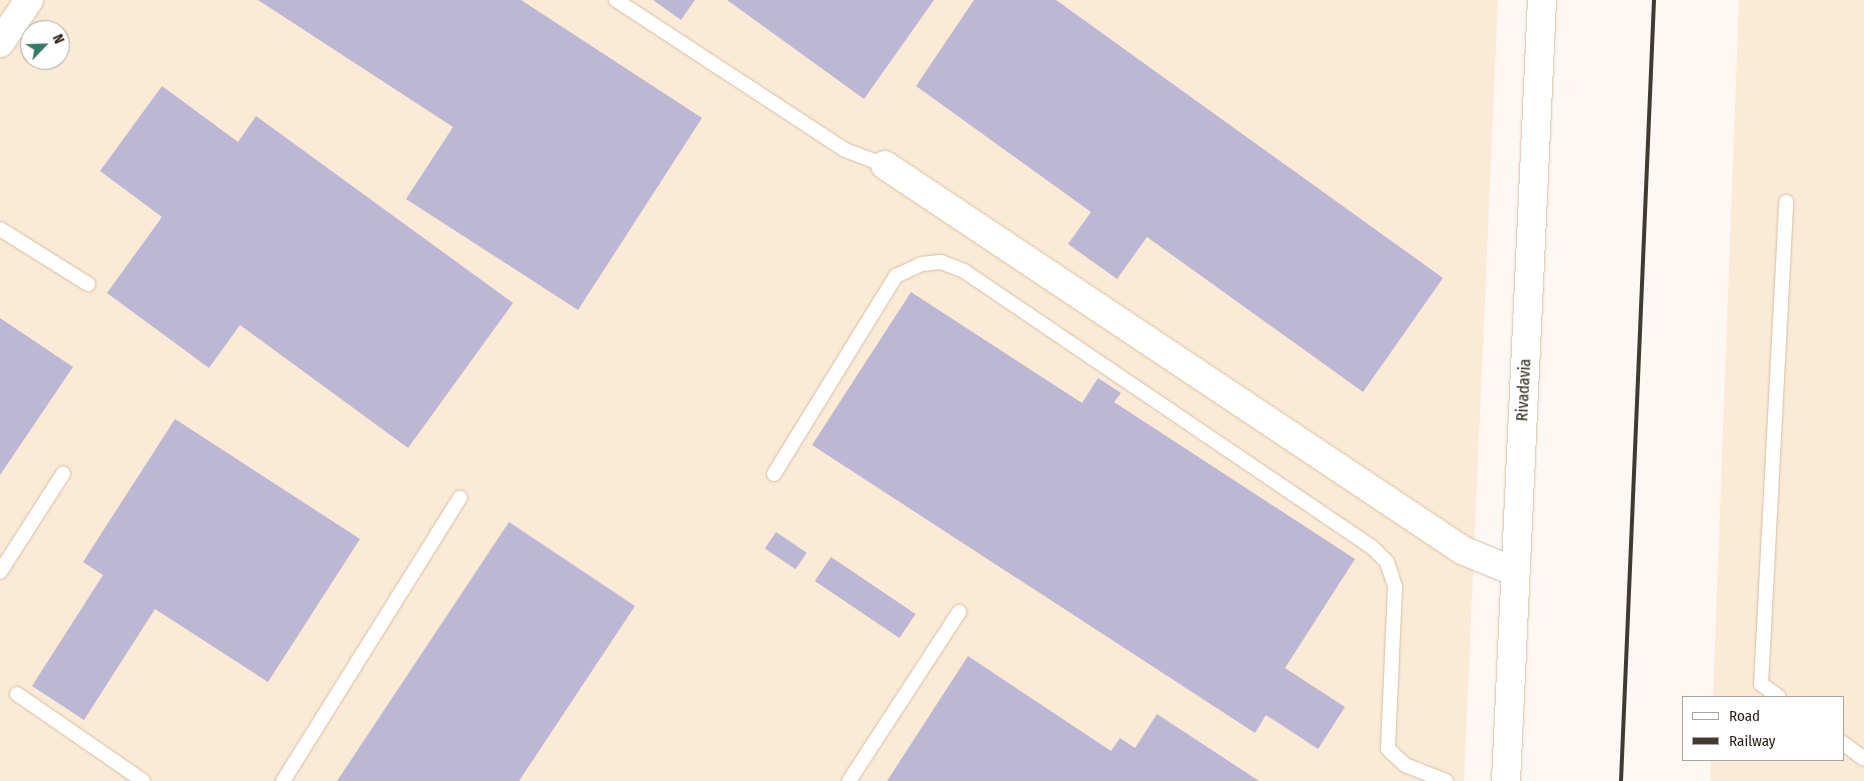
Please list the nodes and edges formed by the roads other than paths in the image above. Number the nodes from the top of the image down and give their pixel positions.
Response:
1 (28, 0) edge
2 (616, 0) edge
3 (1542, 0) edge
4 (0, 43) edge
5 (886, 165) joint
6 (1786, 202) dead end
7 (0, 229) edge
8 (88, 284) dead end
9 (63, 474) dead end
10 (774, 474) dead end
11 (460, 498) dead end
12 (0, 572) edge
13 (1515, 572) junction
14 (959, 612) dead end
15 (17, 694) dead end
16 (1778, 696) edge
17 (1844, 744) edge
18 (1864, 759) edge
19 (143, 781) edge
20 (283, 781) edge
21 (849, 781) edge
22 (1446, 781) edge
23 (1506, 781) edge

1 - 4 street
2 - 5 lane
3 - 13 street, Rivadavia
5 - 13 street
6 - 16 lane
7 - 8 lane
9 - 12 lane
10 - 22 lane
11 - 20 lane
13 - 23 street, Rivadavia
14 - 21 lane
15 - 19 lane
17 - 18 lane

